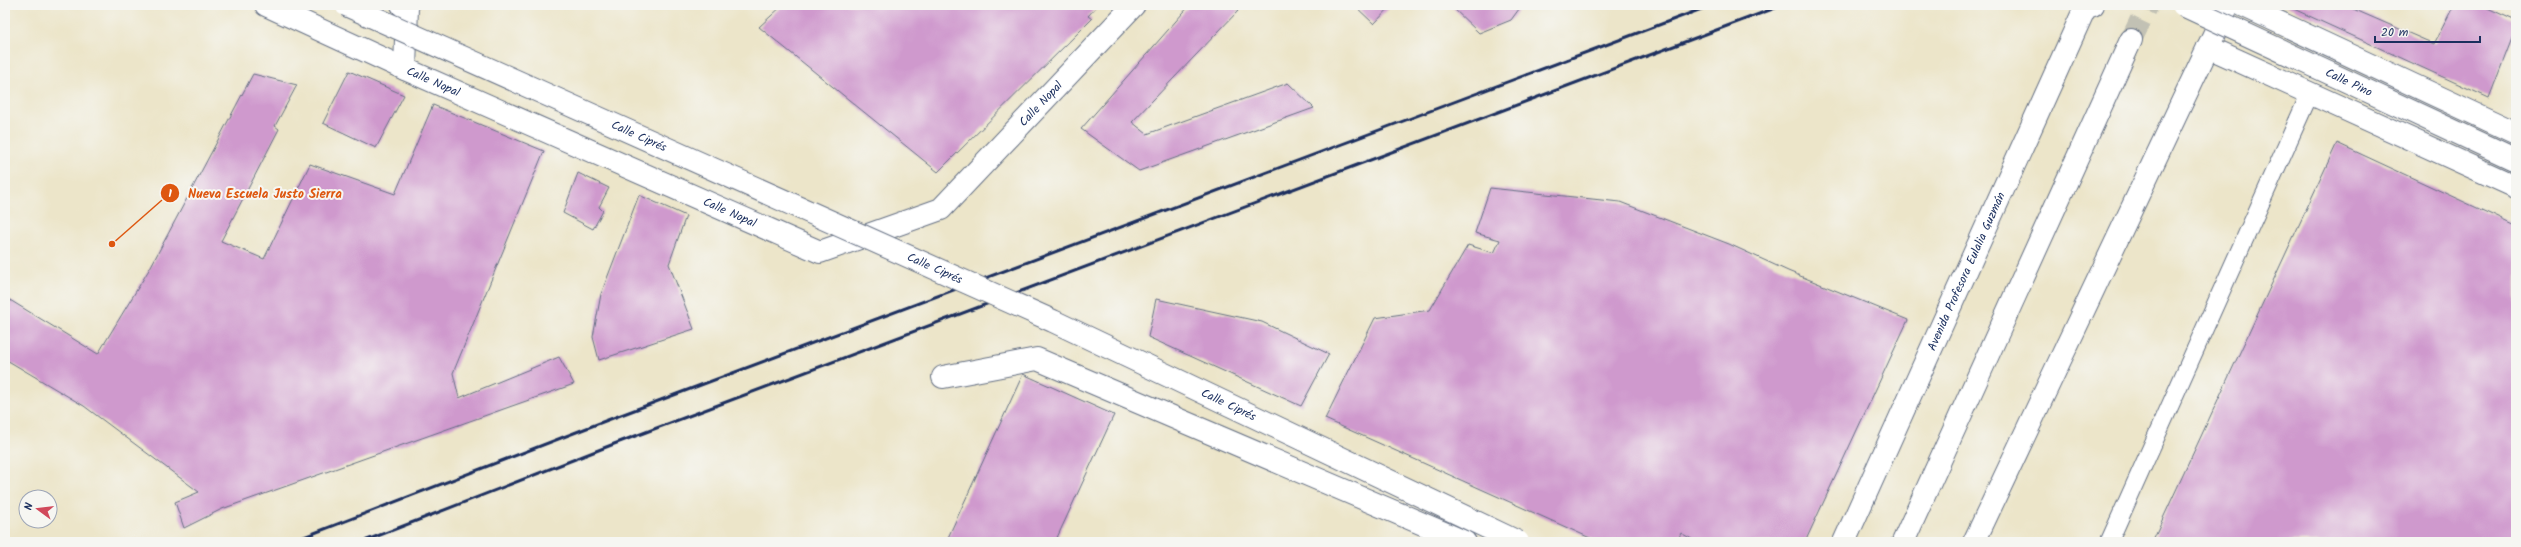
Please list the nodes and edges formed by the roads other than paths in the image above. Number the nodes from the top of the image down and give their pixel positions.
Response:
1 (266, 5) edge
2 (346, 5) edge
3 (402, 5) edge
4 (1134, 5) edge
5 (2093, 5) edge
6 (2183, 5) edge
7 (2228, 5) edge
8 (2242, 5) edge
9 (2131, 40) tunnel mouth
10 (2208, 47) junction
11 (405, 69) junction
12 (2310, 93) junction
13 (2516, 133) edge
14 (2516, 160) edge
15 (2516, 187) edge
16 (943, 377) dead end
17 (1465, 542) edge
18 (1518, 542) edge
19 (1844, 542) edge
20 (1903, 542) edge
21 (1974, 542) edge
22 (2109, 542) edge

1 - 11 street, Calle Nopal
2 - 18 street, Calle Ciprés, bridge
3 - 11 street
4 - 11 street, Calle Nopal
5 - 19 street, Avenida Profesora Eulalia Guzmán
6 - 14 street, Calle Pino, bridge
7 - 10 street
8 - 13 street, Calle Pino
9 - 20 street
10 - 12 street
10 - 21 street
12 - 15 street
12 - 22 lane
16 - 17 street

